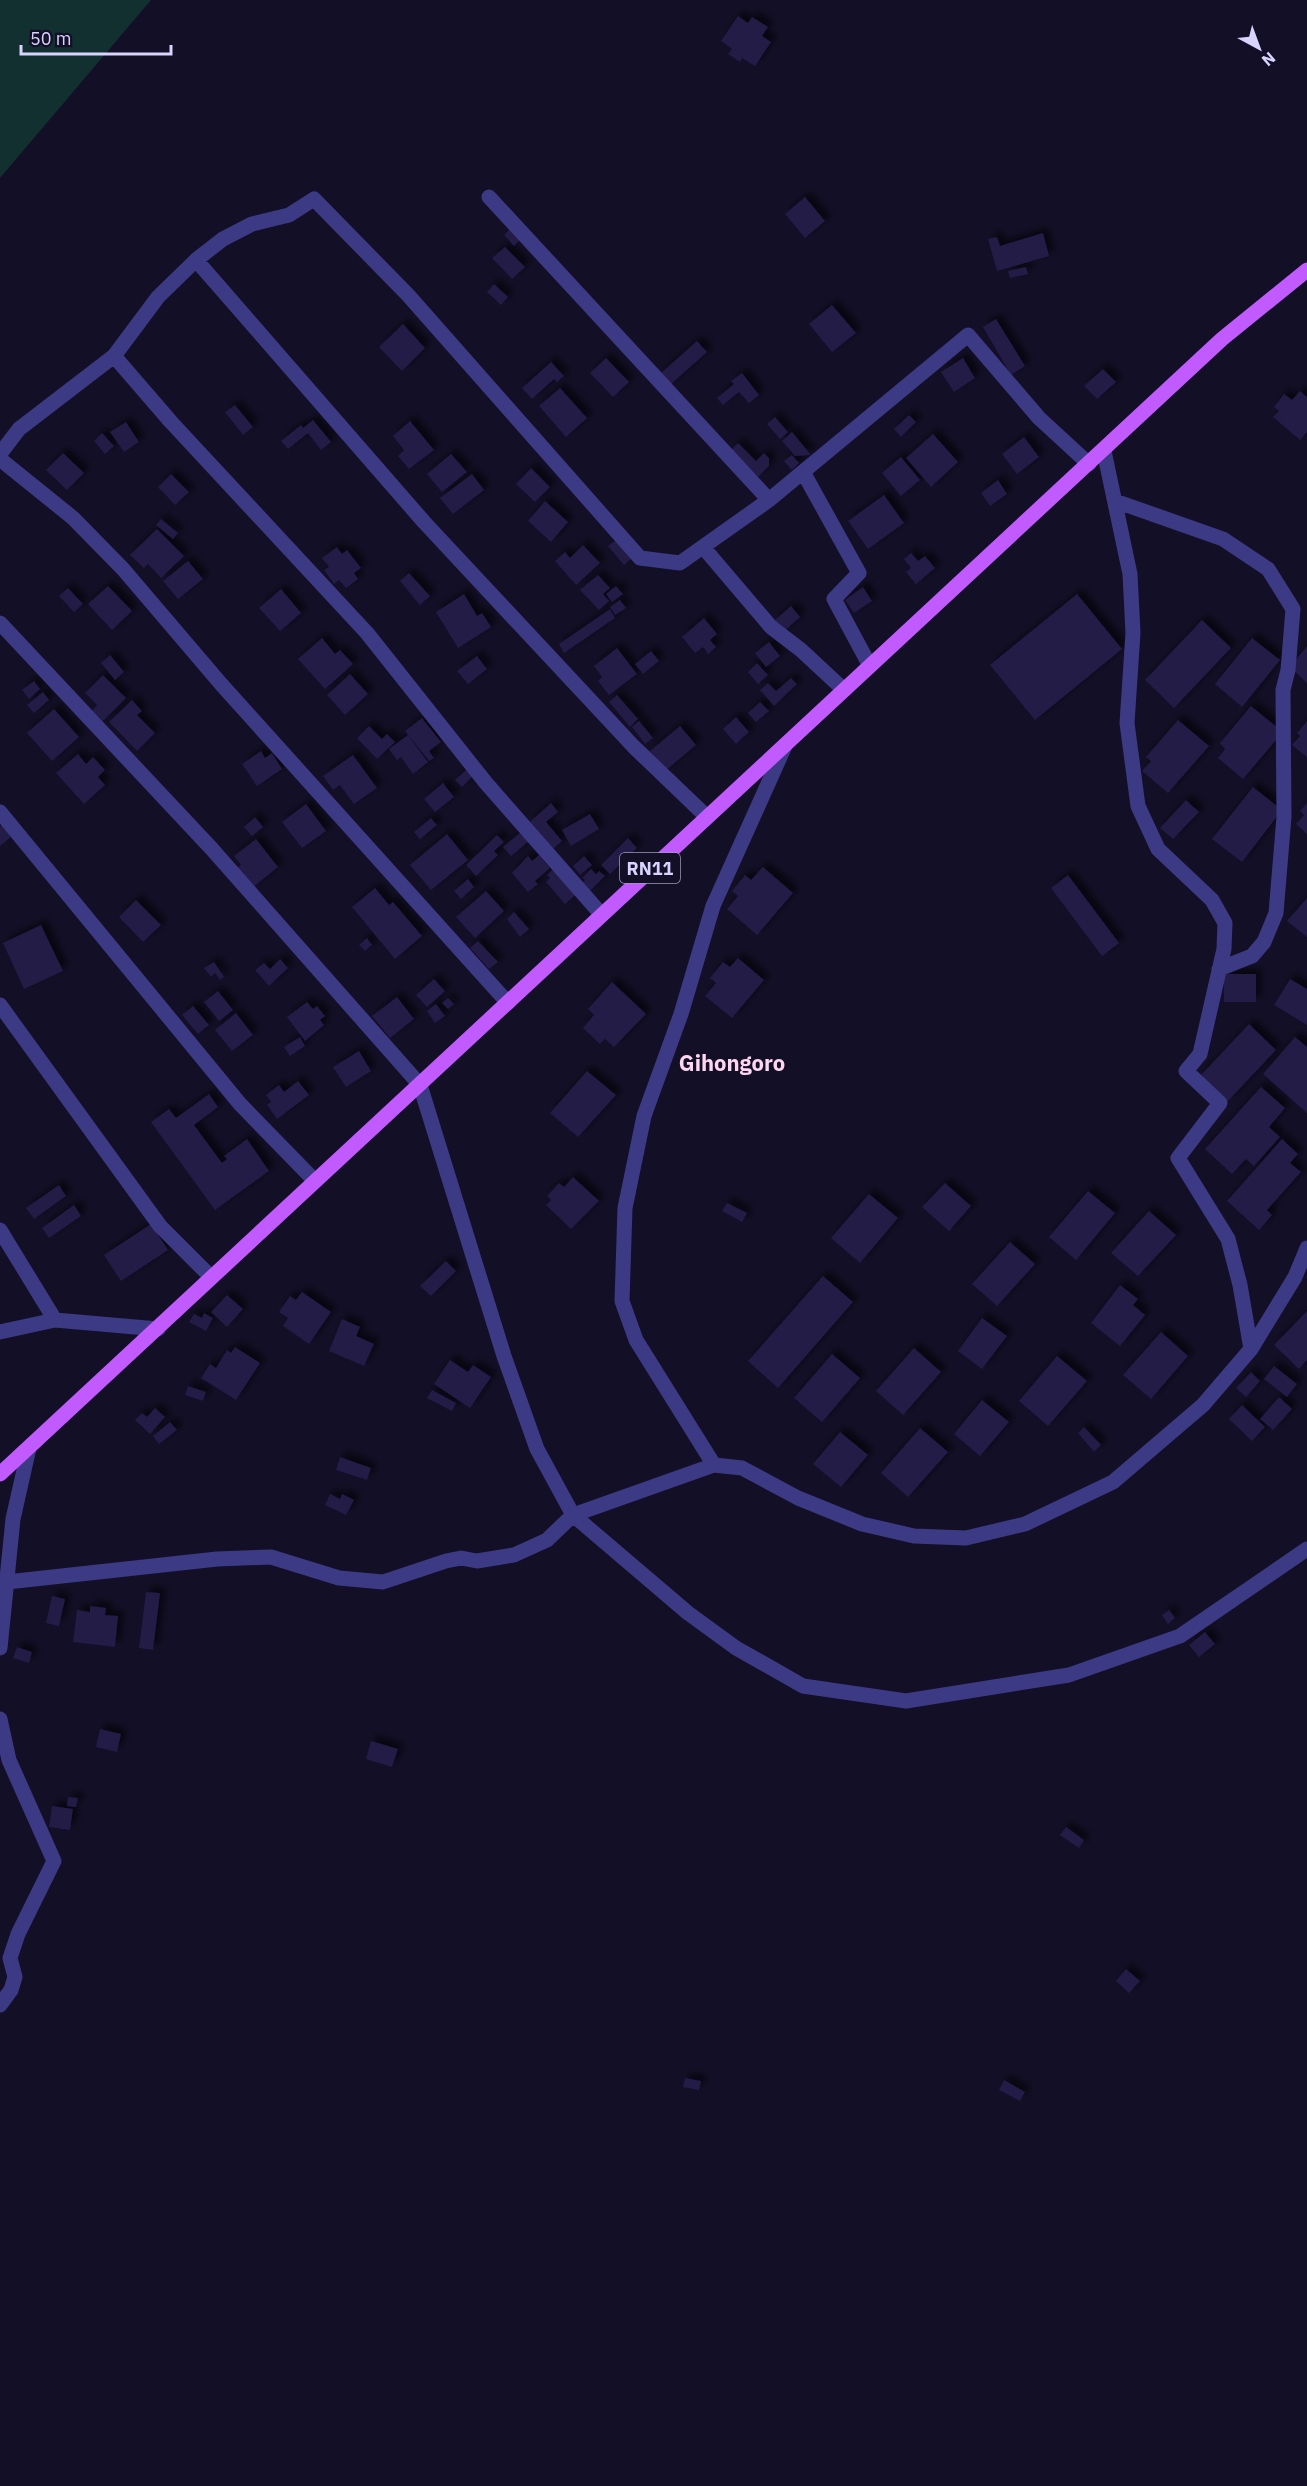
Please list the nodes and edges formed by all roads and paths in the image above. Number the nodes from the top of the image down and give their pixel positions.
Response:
1 (489, 197) dead end
2 (196, 260) junction
3 (1307, 270) edge
4 (114, 356) junction
5 (1104, 451) junction
6 (0, 454) edge
7 (0, 459) edge
8 (1089, 464) junction
9 (803, 472) junction
10 (769, 500) junction
11 (1115, 501) junction
12 (703, 547) junction
13 (0, 623) edge
14 (870, 666) junction
15 (844, 690) junction
16 (785, 746) junction
17 (0, 812) edge
18 (706, 816) junction
19 (602, 914) junction
20 (1219, 969) junction
21 (508, 1003) junction
22 (0, 1005) edge
23 (420, 1085) junction
24 (314, 1180) junction
25 (0, 1230) edge
26 (1307, 1248) edge
27 (211, 1277) junction
28 (55, 1320) junction
29 (158, 1329) junction
30 (0, 1332) edge
31 (1251, 1348) junction
32 (29, 1448) junction
33 (714, 1465) junction
34 (0, 1474) edge
35 (573, 1515) junction
36 (1307, 1549) edge
37 (7, 1582) junction
38 (0, 1648) edge
39 (0, 1719) edge
40 (0, 2005) edge

1 - 10 street
2 - 4 street
2 - 12 street
2 - 18 street
3 - 5 main road, RN11
4 - 6 street
4 - 19 street
5 - 8 main road, RN11
5 - 11 street
7 - 21 street
8 - 9 street
8 - 14 main road, RN11
9 - 10 street
9 - 14 street
10 - 12 street
11 - 20 street
11 - 20 street
12 - 15 street
13 - 23 street
14 - 15 main road, RN11
15 - 16 main road, RN11
16 - 18 main road, RN11
16 - 33 street
17 - 24 street
18 - 19 main road, RN11
19 - 21 main road, RN11
20 - 31 street
21 - 23 main road, RN11
22 - 27 street
23 - 24 main road, RN11
23 - 35 street
24 - 27 main road, RN11
25 - 28 street
26 - 31 street
27 - 29 main road, RN11
28 - 29 street
28 - 30 street
29 - 32 main road, RN11
31 - 33 street
32 - 34 main road, RN11
32 - 37 street
33 - 35 street
35 - 36 street
35 - 37 street
37 - 38 street
39 - 40 street

